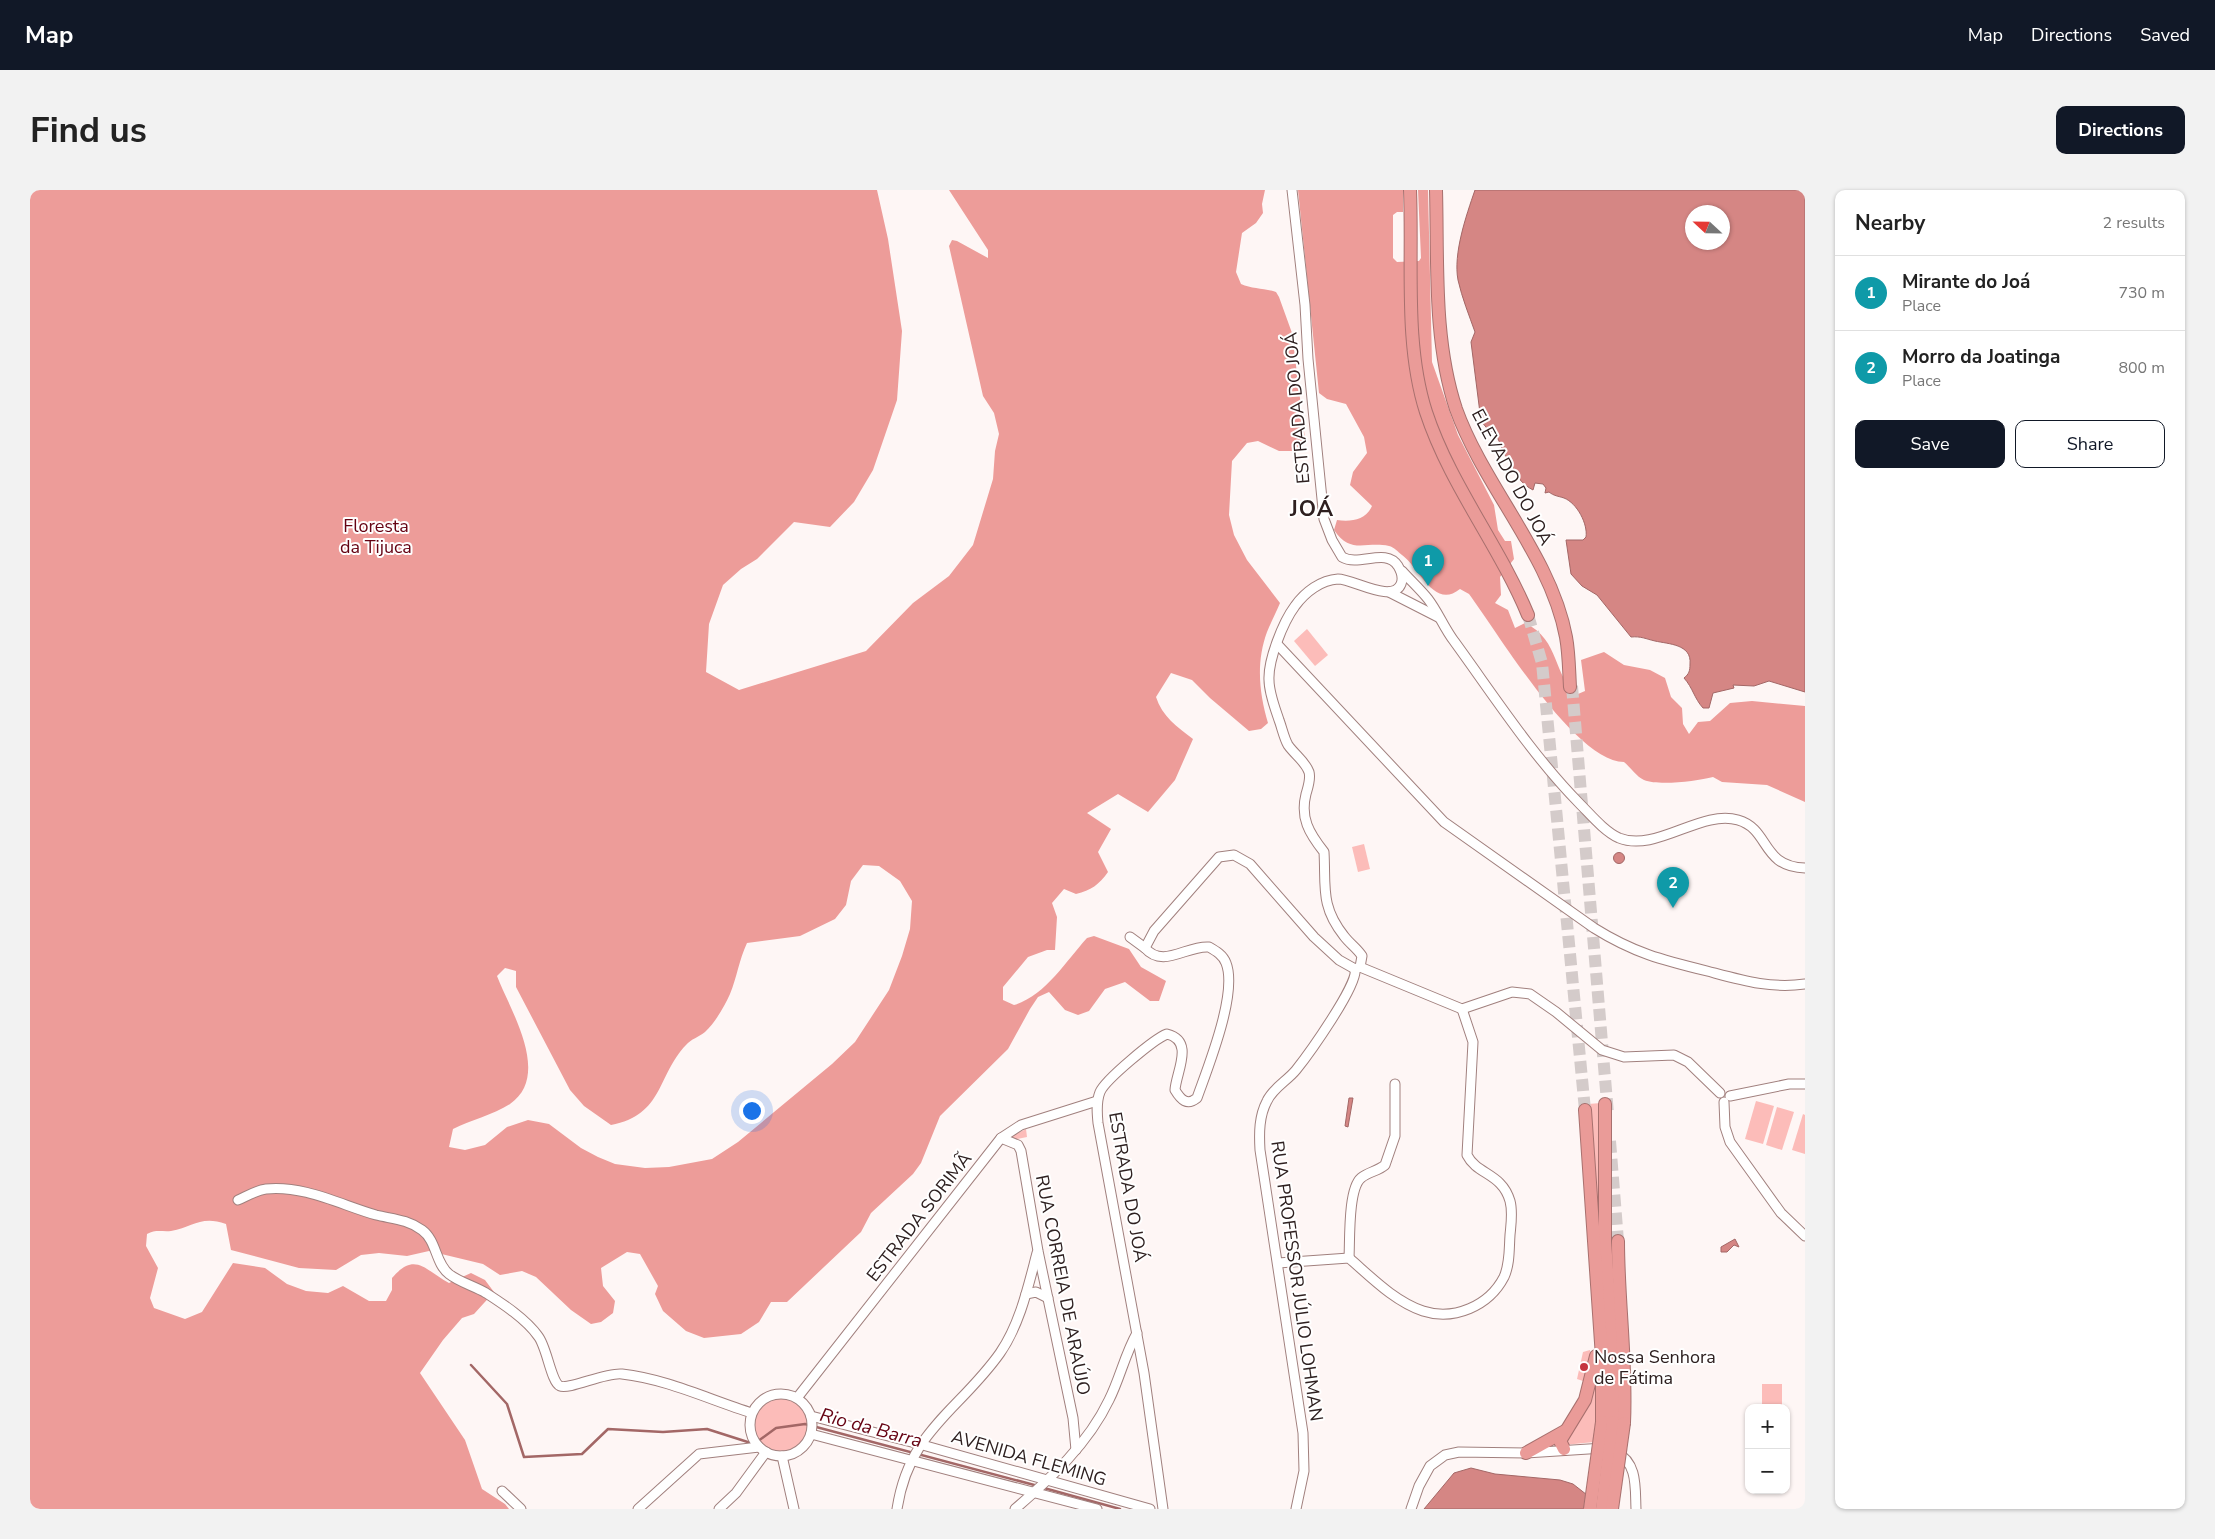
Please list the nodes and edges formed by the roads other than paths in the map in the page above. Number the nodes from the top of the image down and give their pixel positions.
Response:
1 (1292, 190) edge
2 (1410, 190) edge
3 (1437, 190) edge
4 (1401, 571) junction
5 (1389, 592) junction
6 (1528, 615) tunnel mouth
7 (1438, 617) junction
8 (1277, 644) junction
9 (1571, 686) tunnel mouth
10 (1805, 868) edge
11 (1130, 937) dead end
12 (1145, 948) junction
13 (1358, 968) junction
14 (1805, 984) edge
15 (1462, 1008) junction
16 (1395, 1084) dead end
17 (1805, 1084) edge
18 (1727, 1099) junction
19 (1097, 1101) junction
20 (1605, 1104) tunnel mouth
21 (1585, 1110) tunnel mouth
22 (1001, 1138) junction
23 (238, 1200) dead end
24 (1595, 1236) junction
25 (1805, 1236) edge
26 (1618, 1241) tunnel mouth
27 (1038, 1251) junction
28 (1349, 1258) junction
29 (1278, 1263) junction
30 (1026, 1294) junction
31 (1048, 1298) junction
32 (1137, 1333) junction
33 (1123, 1369) junction
34 (1144, 1373) junction
35 (797, 1398) junction
36 (752, 1413) junction
37 (811, 1418) junction
38 (1613, 1422) junction
39 (1567, 1429) junction
40 (811, 1432) junction
41 (760, 1446) junction
42 (1564, 1449) junction
43 (1076, 1450) junction
44 (915, 1452) junction
45 (1526, 1453) junction
46 (782, 1456) junction
47 (1041, 1486) junction
48 (502, 1491) dead end
49 (521, 1509) edge
50 (638, 1509) edge
51 (719, 1509) edge
52 (794, 1509) edge
53 (896, 1509) edge
54 (1015, 1509) edge
55 (1097, 1509) edge
56 (1150, 1509) edge
57 (1163, 1509) edge
58 (1296, 1509) edge
59 (1410, 1509) edge
60 (1590, 1509) edge
61 (1602, 1509) edge
62 (1612, 1509) edge
63 (1636, 1509) edge

1 - 4 street, ESTRADA DO JOÁ
2 - 6 highway
3 - 9 highway, ELEVADO DO JOÁ
4 - 5 street
4 - 7 street, ESTRADA DO JOÁ
5 - 7 street
5 - 8 street
7 - 10 street, ESTRADA DO JOÁ
8 - 13 street
8 - 14 street
11 - 12 street
12 - 13 street
12 - 19 street, ESTRADA DO JOÁ
13 - 15 street
13 - 29 street, RUA PROFESSOR JÚLIO LOHMAN
15 - 18 street
15 - 28 street
16 - 28 street
17 - 18 street
18 - 25 street
19 - 22 street, ESTRADA SORIMÃ
19 - 32 street, ESTRADA DO JOÁ
20 - 38 highway
21 - 24 highway
22 - 27 street, RUA CORREIA DE ARAÚJO
22 - 35 street, ESTRADA SORIMÃ
23 - 36 street
24 - 38 highway
24 - 39 highway
26 - 38 highway
27 - 30 street
27 - 31 street, RUA CORREIA DE ARAÚJO
28 - 29 street
29 - 58 street, RUA PROFESSOR JÚLIO LOHMAN
30 - 31 street
30 - 44 street
31 - 43 street, RUA CORREIA DE ARAÚJO
32 - 33 street
32 - 34 street, ESTRADA DO JOÁ
33 - 34 street
33 - 43 street
34 - 57 street, ESTRADA DO JOÁ
35 - 36 street
35 - 37 street
36 - 41 street
37 - 40 street
37 - 44 street, AVENIDA FLEMING
38 - 60 highway, bridge
38 - 61 highway, bridge
38 - 62 highway, bridge
39 - 42 highway
39 - 45 highway
40 - 44 street, AVENIDA FLEMING
40 - 46 street
41 - 46 street
41 - 50 street
41 - 51 street
42 - 45 street
42 - 63 street
43 - 47 street
44 - 47 street, AVENIDA FLEMING
44 - 47 street, AVENIDA FLEMING
44 - 53 street
45 - 59 street
46 - 52 street
47 - 54 street
47 - 55 street, AVENIDA FLEMING
47 - 56 street, AVENIDA FLEMING
48 - 49 street

